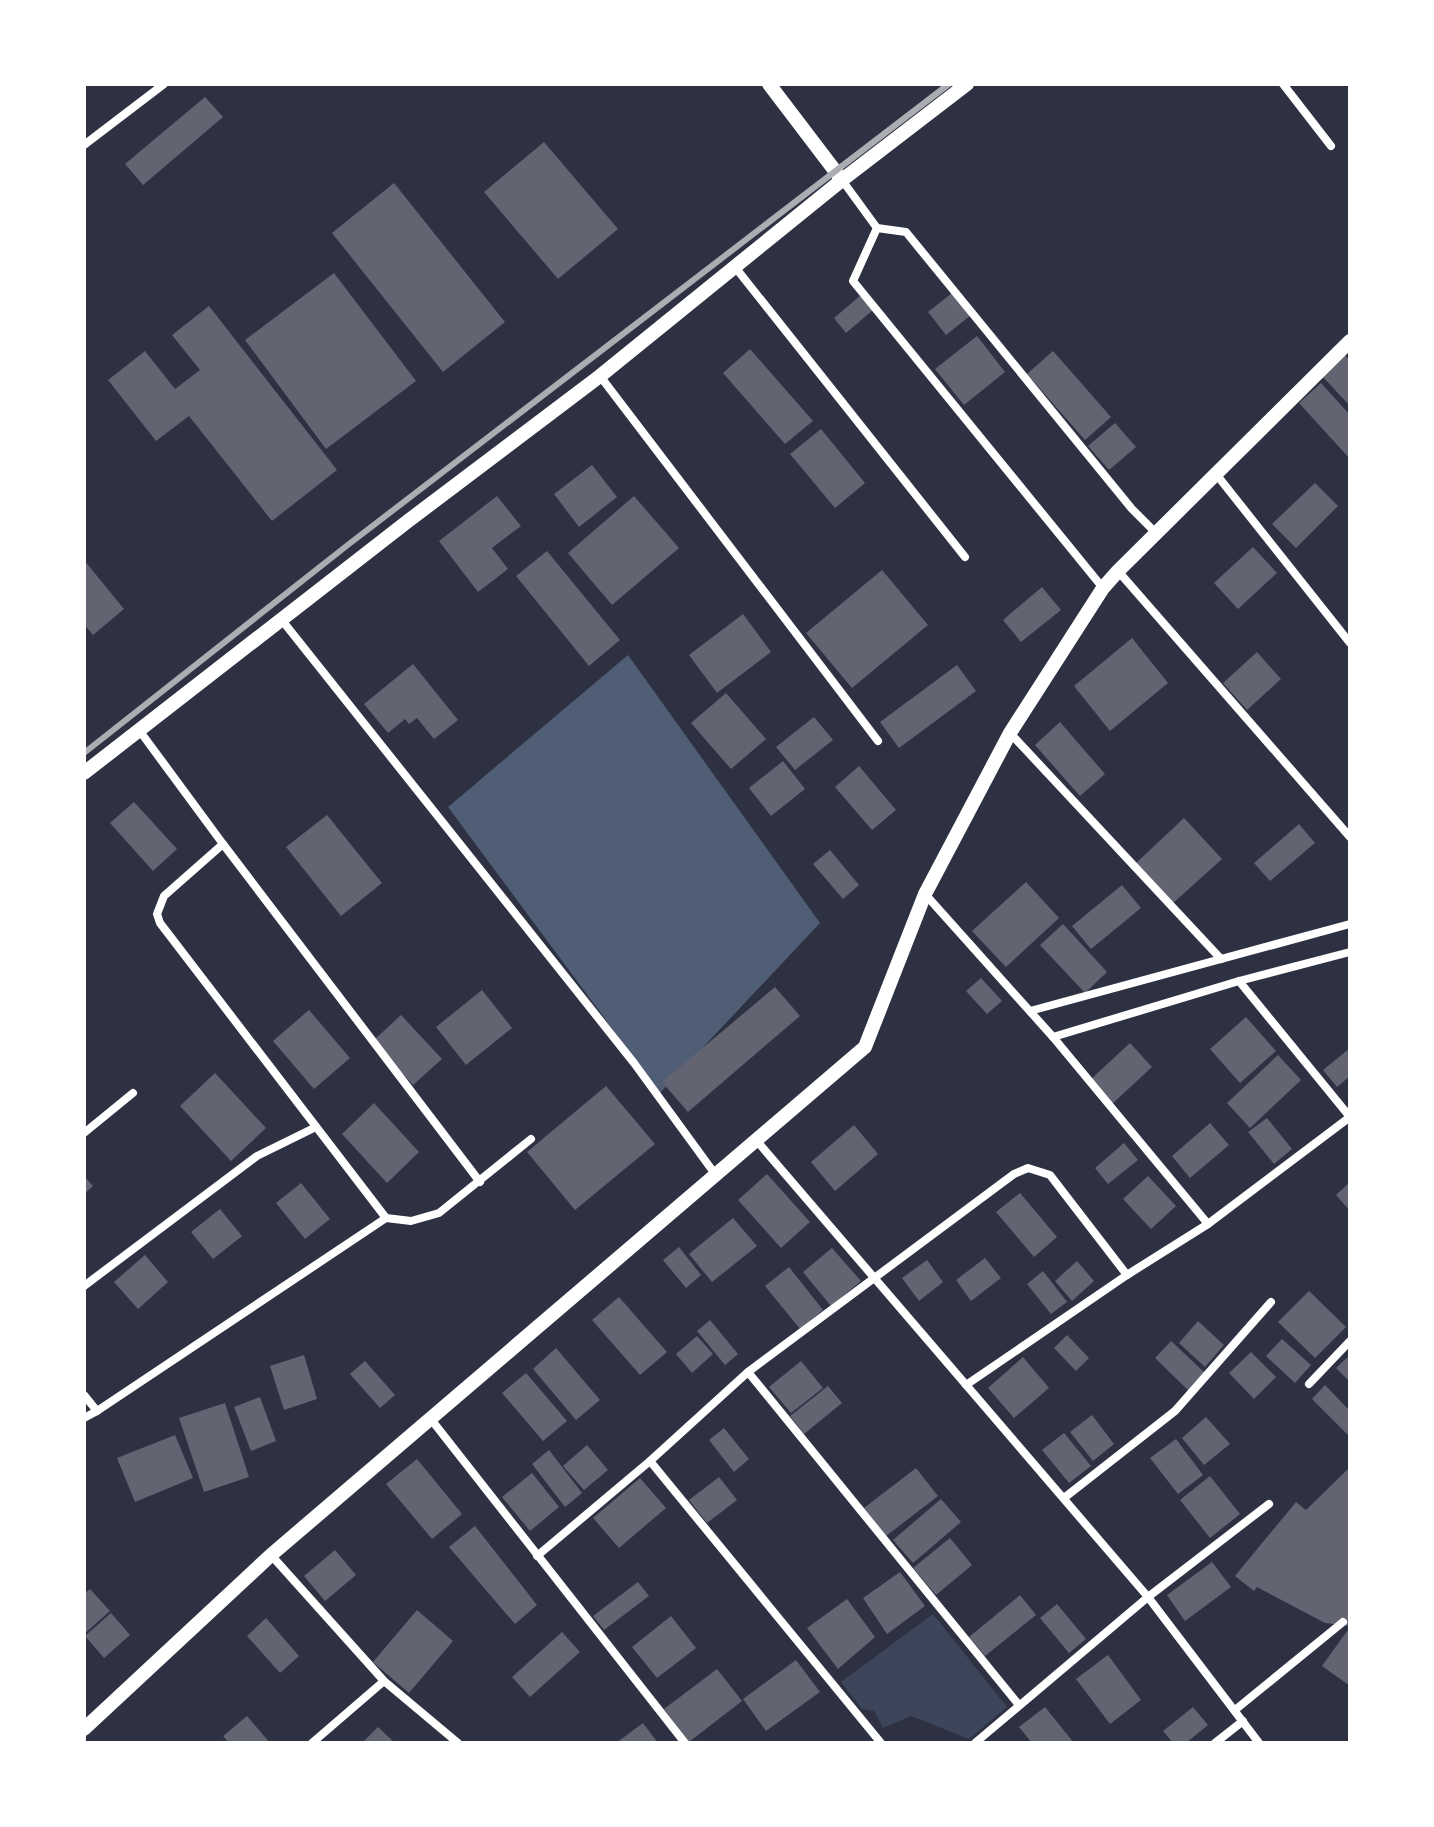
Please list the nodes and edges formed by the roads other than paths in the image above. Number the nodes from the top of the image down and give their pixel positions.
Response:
1 (164, 84) edge
2 (769, 84) edge
3 (967, 84) edge
4 (1283, 84) edge
5 (84, 145) edge
6 (1331, 146) dead end
7 (842, 180) junction
8 (877, 228) junction
9 (735, 267) junction
10 (1350, 341) edge
11 (600, 376) junction
12 (1216, 474) junction
13 (1157, 534) junction
14 (965, 557) dead end
15 (1118, 571) junction
16 (1103, 588) junction
17 (281, 619) junction
18 (1350, 643) edge
19 (139, 730) junction
20 (1010, 733) junction
21 (878, 741) dead end
22 (84, 773) edge
23 (1350, 837) edge
24 (223, 844) junction
25 (925, 894) junction
26 (1350, 924) edge
27 (1350, 952) edge
28 (1221, 959) junction
29 (1239, 981) junction
30 (1030, 1011) junction
31 (1053, 1037) junction
32 (133, 1093) dead end
33 (1350, 1117) edge
34 (316, 1127) junction
35 (84, 1133) edge
36 (531, 1139) dead end
37 (756, 1140) junction
38 (715, 1174) junction
39 (480, 1182) junction
40 (386, 1218) junction
41 (1208, 1224) junction
42 (1127, 1275) junction
43 (873, 1278) junction
44 (84, 1286) edge
45 (1271, 1302) dead end
46 (1350, 1341) edge
47 (748, 1372) junction
48 (1309, 1384) dead end
49 (966, 1385) junction
50 (84, 1395) edge
51 (97, 1411) junction
52 (84, 1418) edge
53 (430, 1418) junction
54 (650, 1461) junction
55 (1064, 1498) junction
56 (1269, 1504) dead end
57 (271, 1555) junction
58 (537, 1556) junction
59 (1148, 1597) junction
60 (1343, 1622) dead end
61 (384, 1681) junction
62 (1019, 1705) junction
63 (1235, 1710) junction
64 (1243, 1721) junction
65 (84, 1729) edge
66 (312, 1743) edge
67 (458, 1743) edge
68 (685, 1743) edge
69 (881, 1743) edge
70 (975, 1743) edge
71 (1215, 1743) edge
72 (1259, 1743) edge

1 - 5 street
2 - 7 street
3 - 7 street
4 - 6 street
7 - 8 street
7 - 9 street
8 - 13 street
8 - 16 street
9 - 11 street
9 - 14 street
10 - 12 street
11 - 17 street
11 - 21 street
12 - 13 street
12 - 18 street
13 - 15 street
15 - 16 street
15 - 23 street
16 - 20 street
17 - 19 street
17 - 38 street
19 - 22 street
19 - 24 street
20 - 25 street
20 - 28 street
24 - 34 street
24 - 39 street
25 - 30 street
25 - 37 street
26 - 28 street
27 - 29 street
28 - 30 street
29 - 31 street
29 - 33 street
30 - 31 street
31 - 41 street
32 - 35 street
33 - 41 street
34 - 40 street
34 - 44 street
36 - 39 street
37 - 38 street
37 - 43 street
38 - 53 street
39 - 40 street
40 - 51 street
41 - 42 street
42 - 43 street
42 - 49 street
43 - 47 street
43 - 49 street
45 - 55 street
46 - 48 street
47 - 54 street
47 - 62 street
49 - 55 street
50 - 51 street
51 - 52 street
53 - 57 street
53 - 58 street
54 - 58 street
54 - 69 street
55 - 59 street
56 - 59 street
57 - 61 street
57 - 65 street
58 - 68 street
59 - 62 street
59 - 63 street
60 - 63 street
61 - 66 street
61 - 67 street
62 - 70 street
63 - 64 street
64 - 71 street
64 - 72 street

